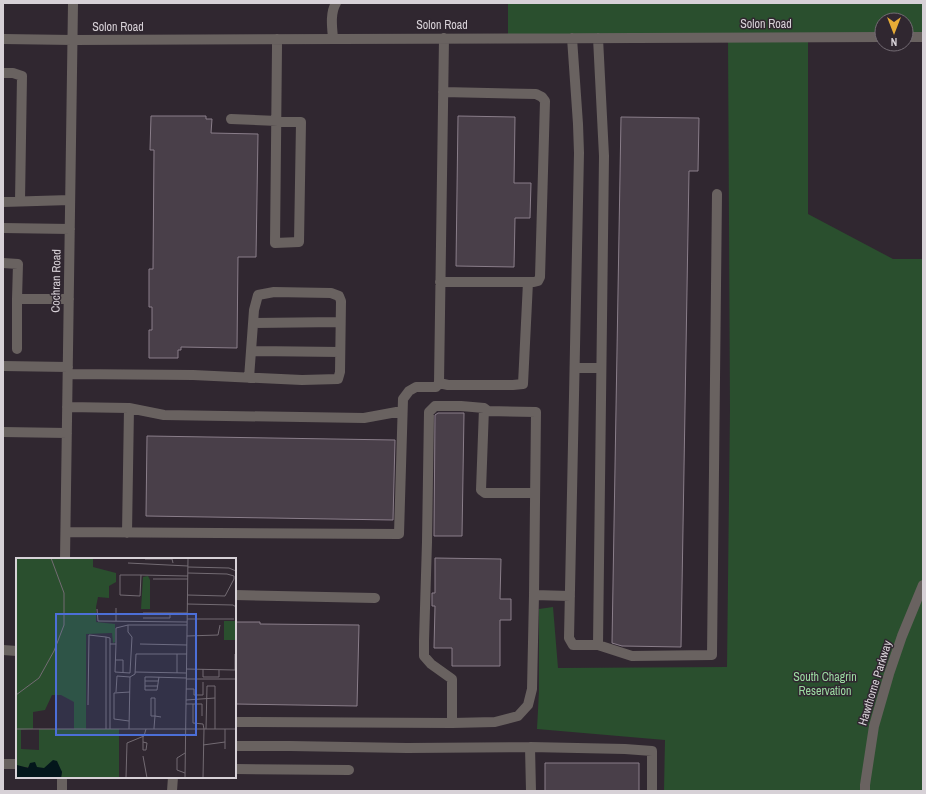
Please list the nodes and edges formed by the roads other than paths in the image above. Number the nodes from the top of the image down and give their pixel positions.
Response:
1 (73, 3) edge
2 (336, 3) edge
3 (874, 37) edge
4 (333, 38) junction
5 (444, 38) junction
6 (572, 38) junction
7 (598, 38) junction
8 (3, 39) edge
9 (277, 39) junction
10 (73, 40) junction
11 (3, 72) edge
12 (443, 92) junction
13 (231, 119) dead end
14 (276, 120) junction
15 (717, 194) dead end
16 (70, 200) junction
17 (20, 201) junction
18 (3, 202) edge
19 (3, 228) edge
20 (70, 229) junction
21 (3, 263) edge
22 (440, 282) junction
23 (528, 282) junction
24 (17, 299) junction
25 (69, 299) junction
26 (340, 322) junction
27 (253, 323) junction
28 (17, 349) dead end
29 (251, 351) junction
30 (340, 352) junction
31 (3, 366) edge
32 (575, 368) junction
33 (601, 368) junction
34 (68, 370) junction
35 (249, 378) junction
36 (439, 383) junction
37 (67, 408) junction
38 (128, 408) junction
39 (484, 408) junction
40 (402, 411) junction
41 (3, 432) edge
42 (67, 433) junction
43 (535, 493) junction
44 (66, 532) junction
45 (127, 533) junction
46 (65, 558) edge
47 (923, 585) edge
48 (236, 595) edge
49 (534, 595) junction
50 (570, 596) junction
51 (375, 598) dead end
52 (598, 645) junction
53 (3, 650) edge
54 (16, 651) edge
55 (236, 722) edge
56 (452, 723) junction
57 (236, 746) edge
58 (530, 747) junction
59 (3, 764) edge
60 (16, 764) edge
61 (236, 769) edge
62 (349, 770) dead end
63 (62, 778) edge
64 (172, 778) edge
65 (62, 791) edge
66 (172, 791) edge
67 (531, 791) edge
68 (652, 791) edge
69 (865, 791) edge

1 - 10 street, Cochran Road
2 - 4 street
3 - 7 street, Solon Road
4 - 5 street, Solon Road
4 - 9 street, Solon Road
5 - 6 street, Solon Road
5 - 12 street
6 - 7 street, Solon Road
6 - 32 street
7 - 33 street
8 - 10 street, Solon Road
9 - 10 street, Solon Road
9 - 14 street
10 - 16 street, Cochran Road
11 - 17 street
12 - 22 street
12 - 23 street
13 - 14 street
14 - 14 street
15 - 52 street
16 - 17 street
16 - 20 street, Cochran Road
17 - 18 street
19 - 20 street
20 - 25 street, Cochran Road
21 - 24 street
22 - 23 street
22 - 36 street
23 - 36 street
24 - 25 street
24 - 28 street
25 - 34 street, Cochran Road
26 - 27 street
26 - 27 street
26 - 30 street
27 - 29 street
29 - 30 street
29 - 35 street
30 - 35 street
31 - 34 street
32 - 33 street
32 - 50 street
33 - 52 street
34 - 35 street
34 - 37 street, Cochran Road
36 - 40 street
37 - 38 street
37 - 42 street, Cochran Road
38 - 40 street
38 - 45 street
39 - 43 street
39 - 43 street
39 - 56 street
40 - 45 street
41 - 42 street
42 - 44 street, Cochran Road
43 - 49 street
44 - 45 street
44 - 46 street, Cochran Road
47 - 69 street, Hawthorne Parkway
48 - 51 street
49 - 50 street
49 - 56 street
50 - 52 street
53 - 54 street
55 - 56 street
57 - 58 street
58 - 67 street
58 - 68 street
59 - 60 street
61 - 62 street
63 - 65 street
64 - 66 street

